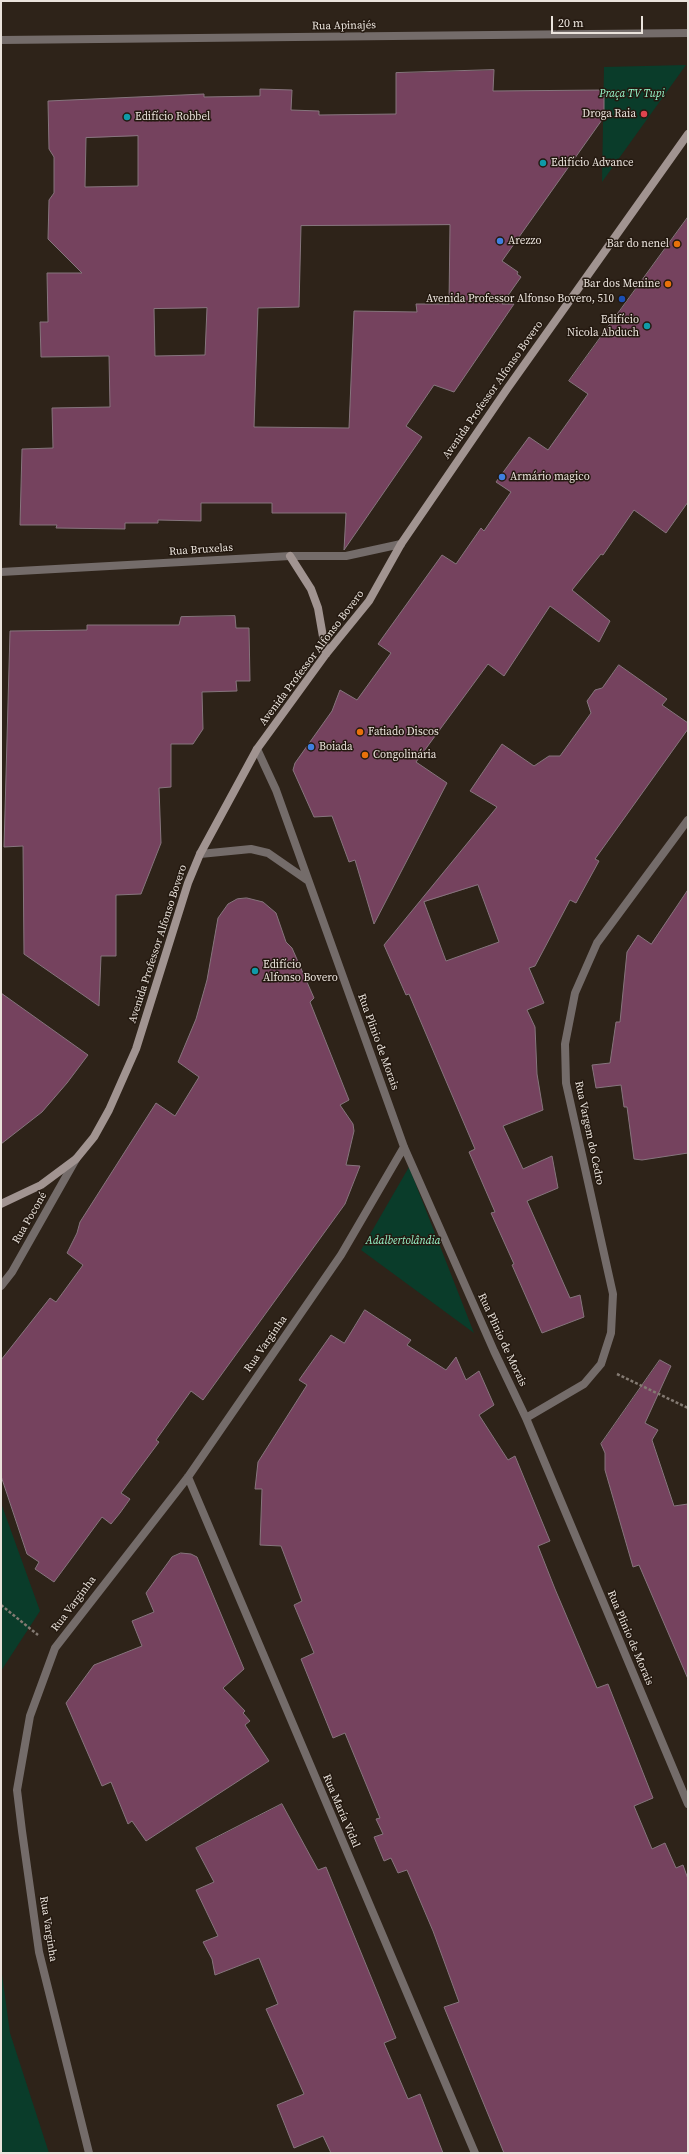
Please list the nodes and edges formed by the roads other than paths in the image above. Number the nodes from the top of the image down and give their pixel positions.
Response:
1 (688, 33) edge
2 (1, 40) edge
3 (688, 134) edge
4 (401, 544) junction
5 (290, 556) junction
6 (1, 572) edge
7 (326, 654) junction
8 (257, 749) junction
9 (688, 820) edge
10 (200, 854) junction
11 (308, 881) junction
12 (404, 1147) junction
13 (76, 1160) junction
14 (1, 1204) edge
15 (1, 1286) edge
16 (526, 1418) junction
17 (188, 1477) junction
18 (688, 1804) edge
19 (89, 2153) edge
20 (475, 2153) edge

1 - 2 street, Rua Apinajés
3 - 4 main road, Avenida Professor Alfonso Bovero
4 - 5 street, Rua Bruxelas
4 - 7 main road, Avenida Professor Alfonso Bovero
5 - 6 street, Rua Bruxelas
5 - 7 main road
7 - 8 main road, Avenida Professor Alfonso Bovero
8 - 10 main road, Avenida Professor Alfonso Bovero
8 - 11 street, Rua Plinio de Morais
9 - 16 street, Rua Vargem do Cedro
10 - 11 street
10 - 13 main road, Avenida Professor Alfonso Bovero
11 - 12 street, Rua Plinio de Morais
12 - 16 street, Rua Plinio de Morais
12 - 17 street, Rua Varginha
13 - 14 main road, Avenida Professor Alfonso Bovero
13 - 15 street, Rua Poconé
16 - 18 street, Rua Plinio de Morais
17 - 19 street, Rua Varginha
17 - 20 street, Rua María Vidal

